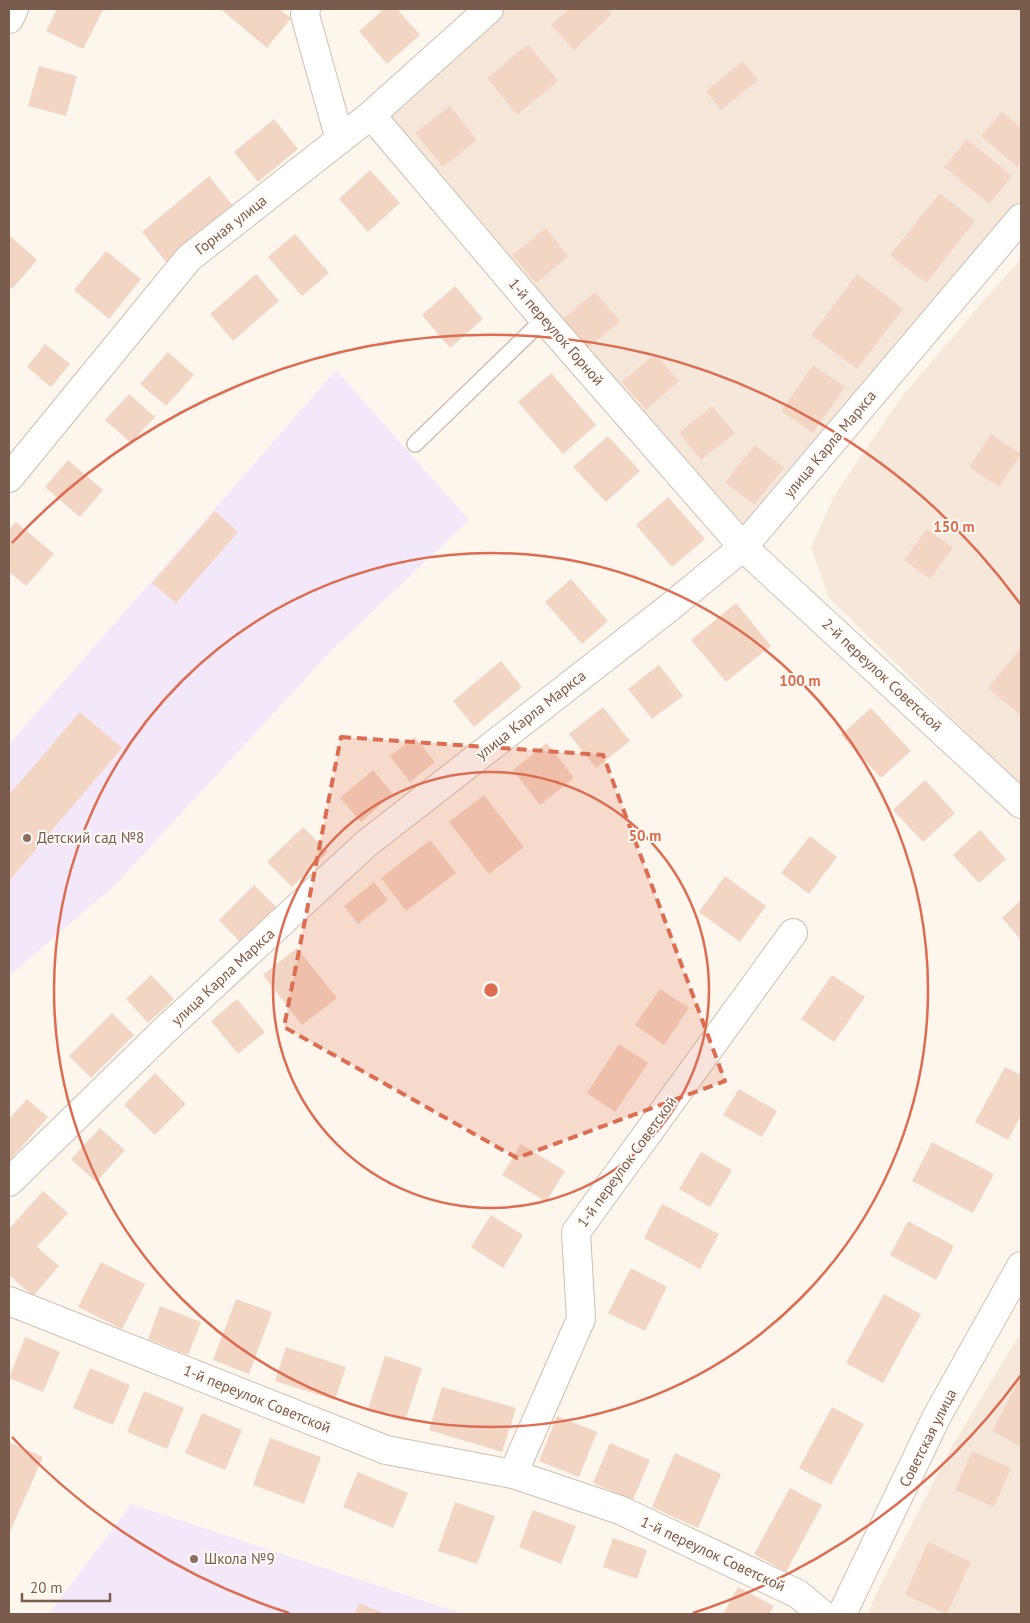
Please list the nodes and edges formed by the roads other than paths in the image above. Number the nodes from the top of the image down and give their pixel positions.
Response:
1 (14, 9) edge
2 (306, 9) edge
3 (489, 9) edge
4 (9, 19) edge
5 (371, 115) junction
6 (340, 140) junction
7 (1021, 218) edge
8 (544, 320) junction
9 (415, 444) dead end
10 (9, 478) edge
11 (743, 547) junction
12 (1021, 804) edge
13 (793, 933) dead end
14 (9, 1182) edge
15 (1021, 1266) edge
16 (9, 1301) edge
17 (513, 1474) junction
18 (822, 1614) edge
19 (842, 1614) edge

1 - 4 street
2 - 6 street
3 - 5 street, Горная улица
5 - 6 street, Горная улица
5 - 8 street, 1-й переулок Горной
6 - 10 street, Горная улица
7 - 11 street, улица Карла Маркса
8 - 9 lane
8 - 11 street, 1-й переулок Горной
11 - 12 street, 2-й переулок Советской
11 - 14 street, улица Карла Маркса
13 - 17 street, 1-й переулок Советской
15 - 19 street, Советская улица
16 - 17 street, 1-й переулок Советской
17 - 18 street, 1-й переулок Советской

